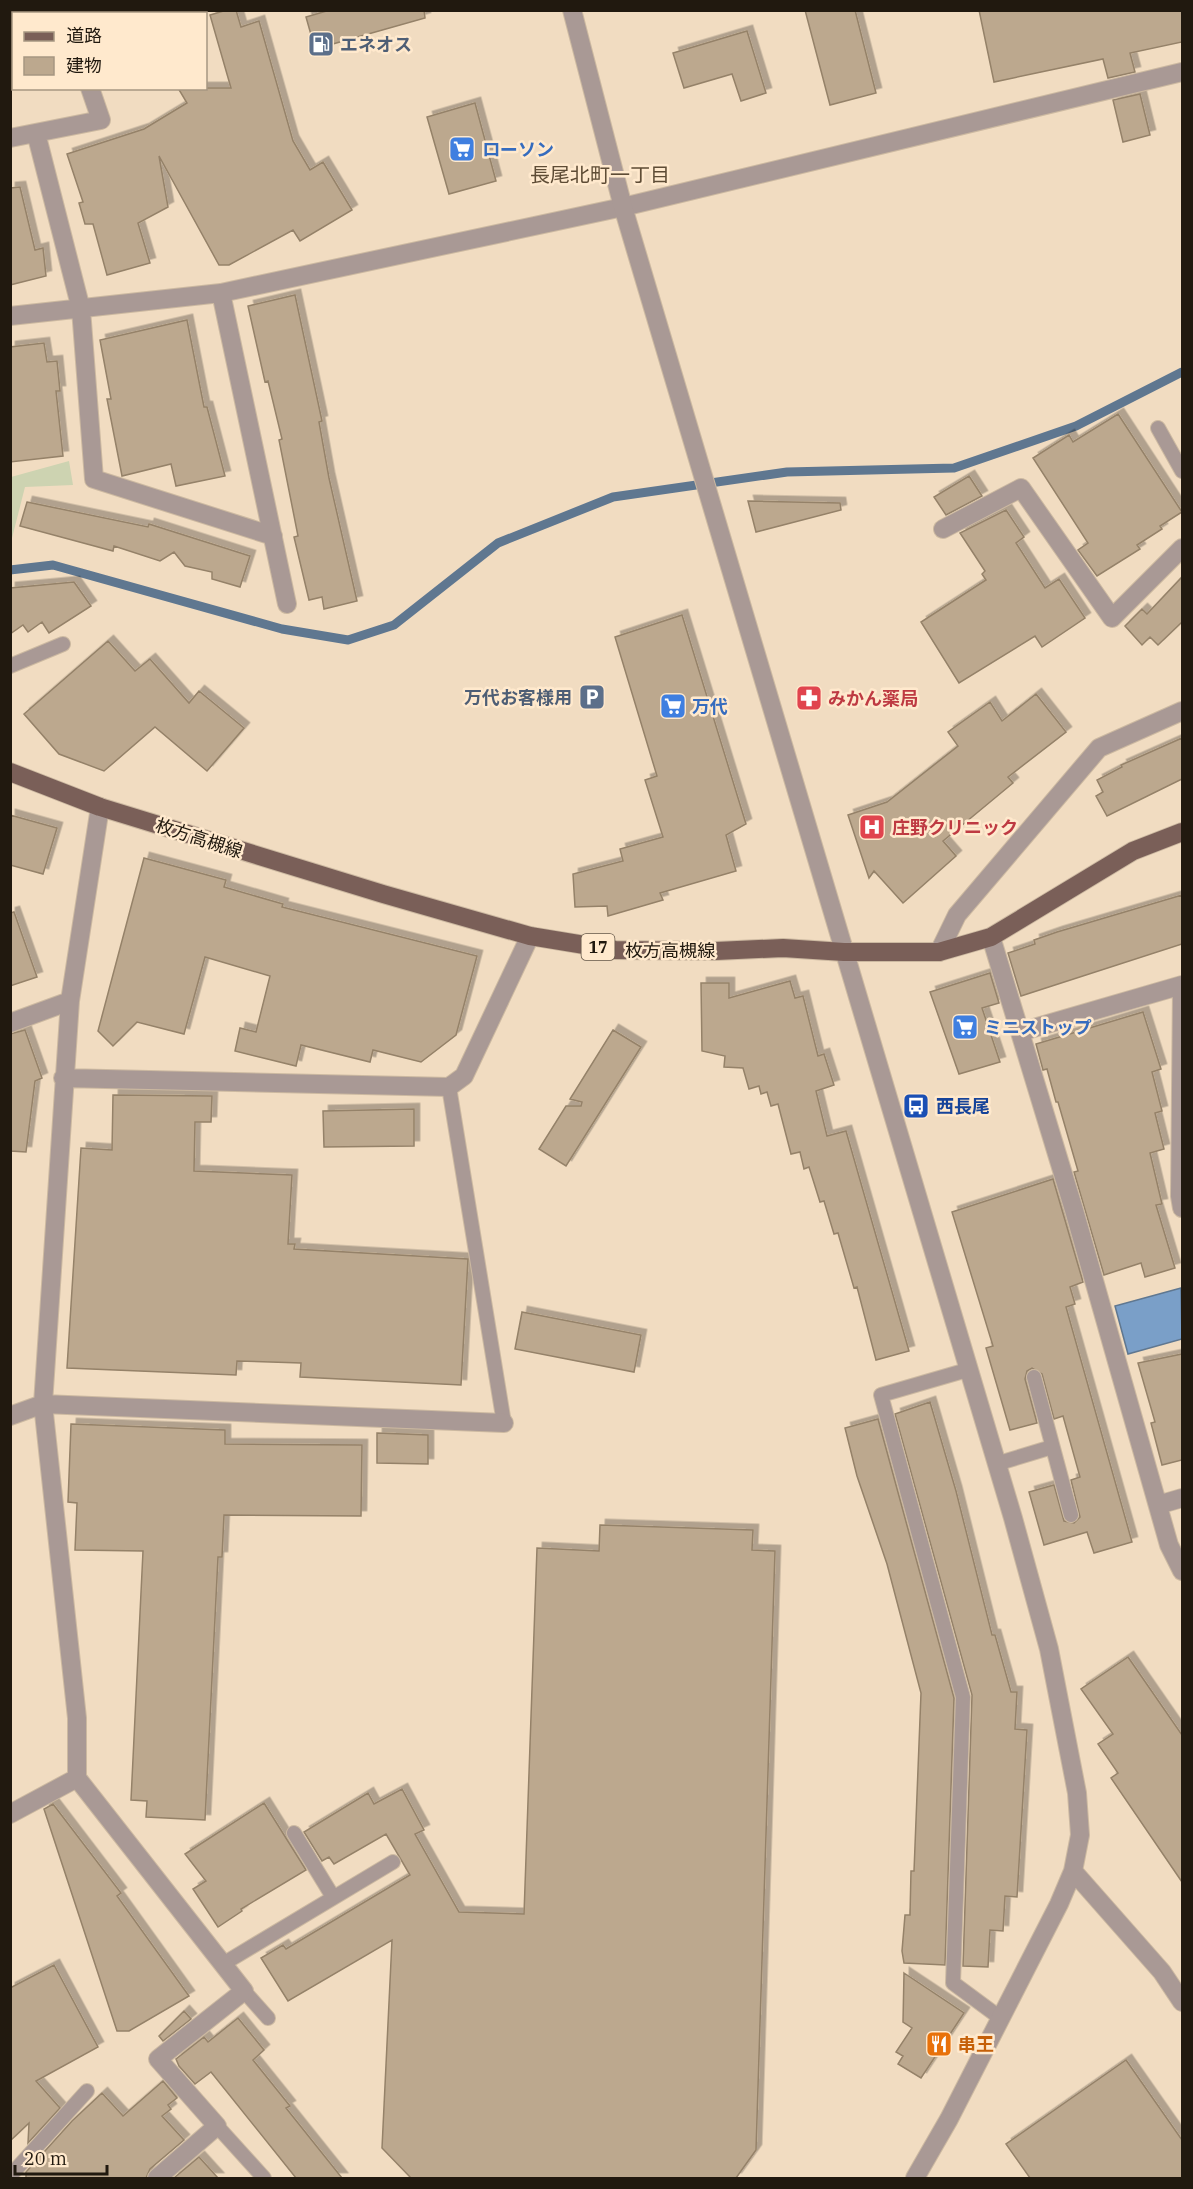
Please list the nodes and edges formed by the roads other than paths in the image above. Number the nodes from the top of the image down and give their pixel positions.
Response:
1 (572, 10) edge
2 (1182, 72) edge
3 (91, 90) edge
4 (36, 133) junction
5 (10, 138) edge
6 (623, 207) junction
7 (221, 293) junction
8 (81, 309) junction
9 (10, 316) edge
10 (1158, 428) dead end
11 (1182, 471) edge
12 (943, 529) dead end
13 (273, 536) junction
14 (1180, 555) edge
15 (287, 604) dead end
16 (63, 644) dead end
17 (10, 666) edge
18 (1182, 711) edge
19 (10, 772) edge
20 (100, 807) junction
21 (1182, 832) edge
22 (530, 936) junction
23 (991, 937) junction
24 (844, 952) junction
25 (939, 952) junction
26 (1182, 986) edge
27 (70, 1001) junction
28 (10, 1023) edge
29 (1020, 1032) junction
30 (63, 1078) junction
31 (449, 1087) junction
32 (1182, 1208) edge
33 (967, 1370) junction
34 (1034, 1377) dead end
35 (43, 1404) junction
36 (10, 1416) edge
37 (504, 1423) joint
38 (1052, 1447) junction
39 (996, 1464) junction
40 (1182, 1498) edge
41 (1158, 1505) junction
42 (1071, 1515) dead end
43 (1182, 1571) edge
44 (77, 1778) junction
45 (10, 1814) edge
46 (294, 1833) dead end
47 (393, 1862) dead end
48 (1073, 1871) junction
49 (333, 1898) junction
50 (224, 1964) junction
51 (244, 1991) junction
52 (1182, 2002) edge
53 (999, 2017) junction
54 (268, 2018) dead end
55 (87, 2091) dead end
56 (217, 2126) junction
57 (10, 2176) edge
58 (157, 2178) edge
59 (264, 2178) edge
60 (915, 2178) edge

1 - 6 street
2 - 6 street
3 - 4 street
4 - 5 street
4 - 8 street
6 - 7 street
6 - 24 street
7 - 8 street
7 - 13 street
8 - 9 street
8 - 13 street
10 - 11 lane
12 - 14 street
13 - 15 street
16 - 17 lane
18 - 25 street
19 - 20 main road, 枚方高槻線 / 17
20 - 22 main road, 枚方高槻線 / 17
20 - 27 street
21 - 23 main road, 枚方高槻線 / 17
22 - 24 main road, 枚方高槻線 / 17
22 - 31 street
23 - 25 main road, 枚方高槻線 / 17
23 - 29 street
24 - 25 main road, 枚方高槻線 / 17
24 - 33 street
26 - 29 street
26 - 32 street
27 - 28 street
27 - 30 street
29 - 41 street
30 - 31 street
30 - 35 street
31 - 37 lane
33 - 39 street
33 - 53 lane
34 - 38 lane
35 - 36 street
35 - 37 street
35 - 44 street
38 - 39 lane
38 - 42 lane
39 - 48 street
40 - 41 street
41 - 43 street
44 - 45 street
44 - 50 street
46 - 49 lane
47 - 49 lane
48 - 52 street
48 - 53 street
49 - 50 lane
50 - 51 street
51 - 54 lane
51 - 56 street
53 - 60 street
55 - 57 lane
56 - 58 street
56 - 59 lane

